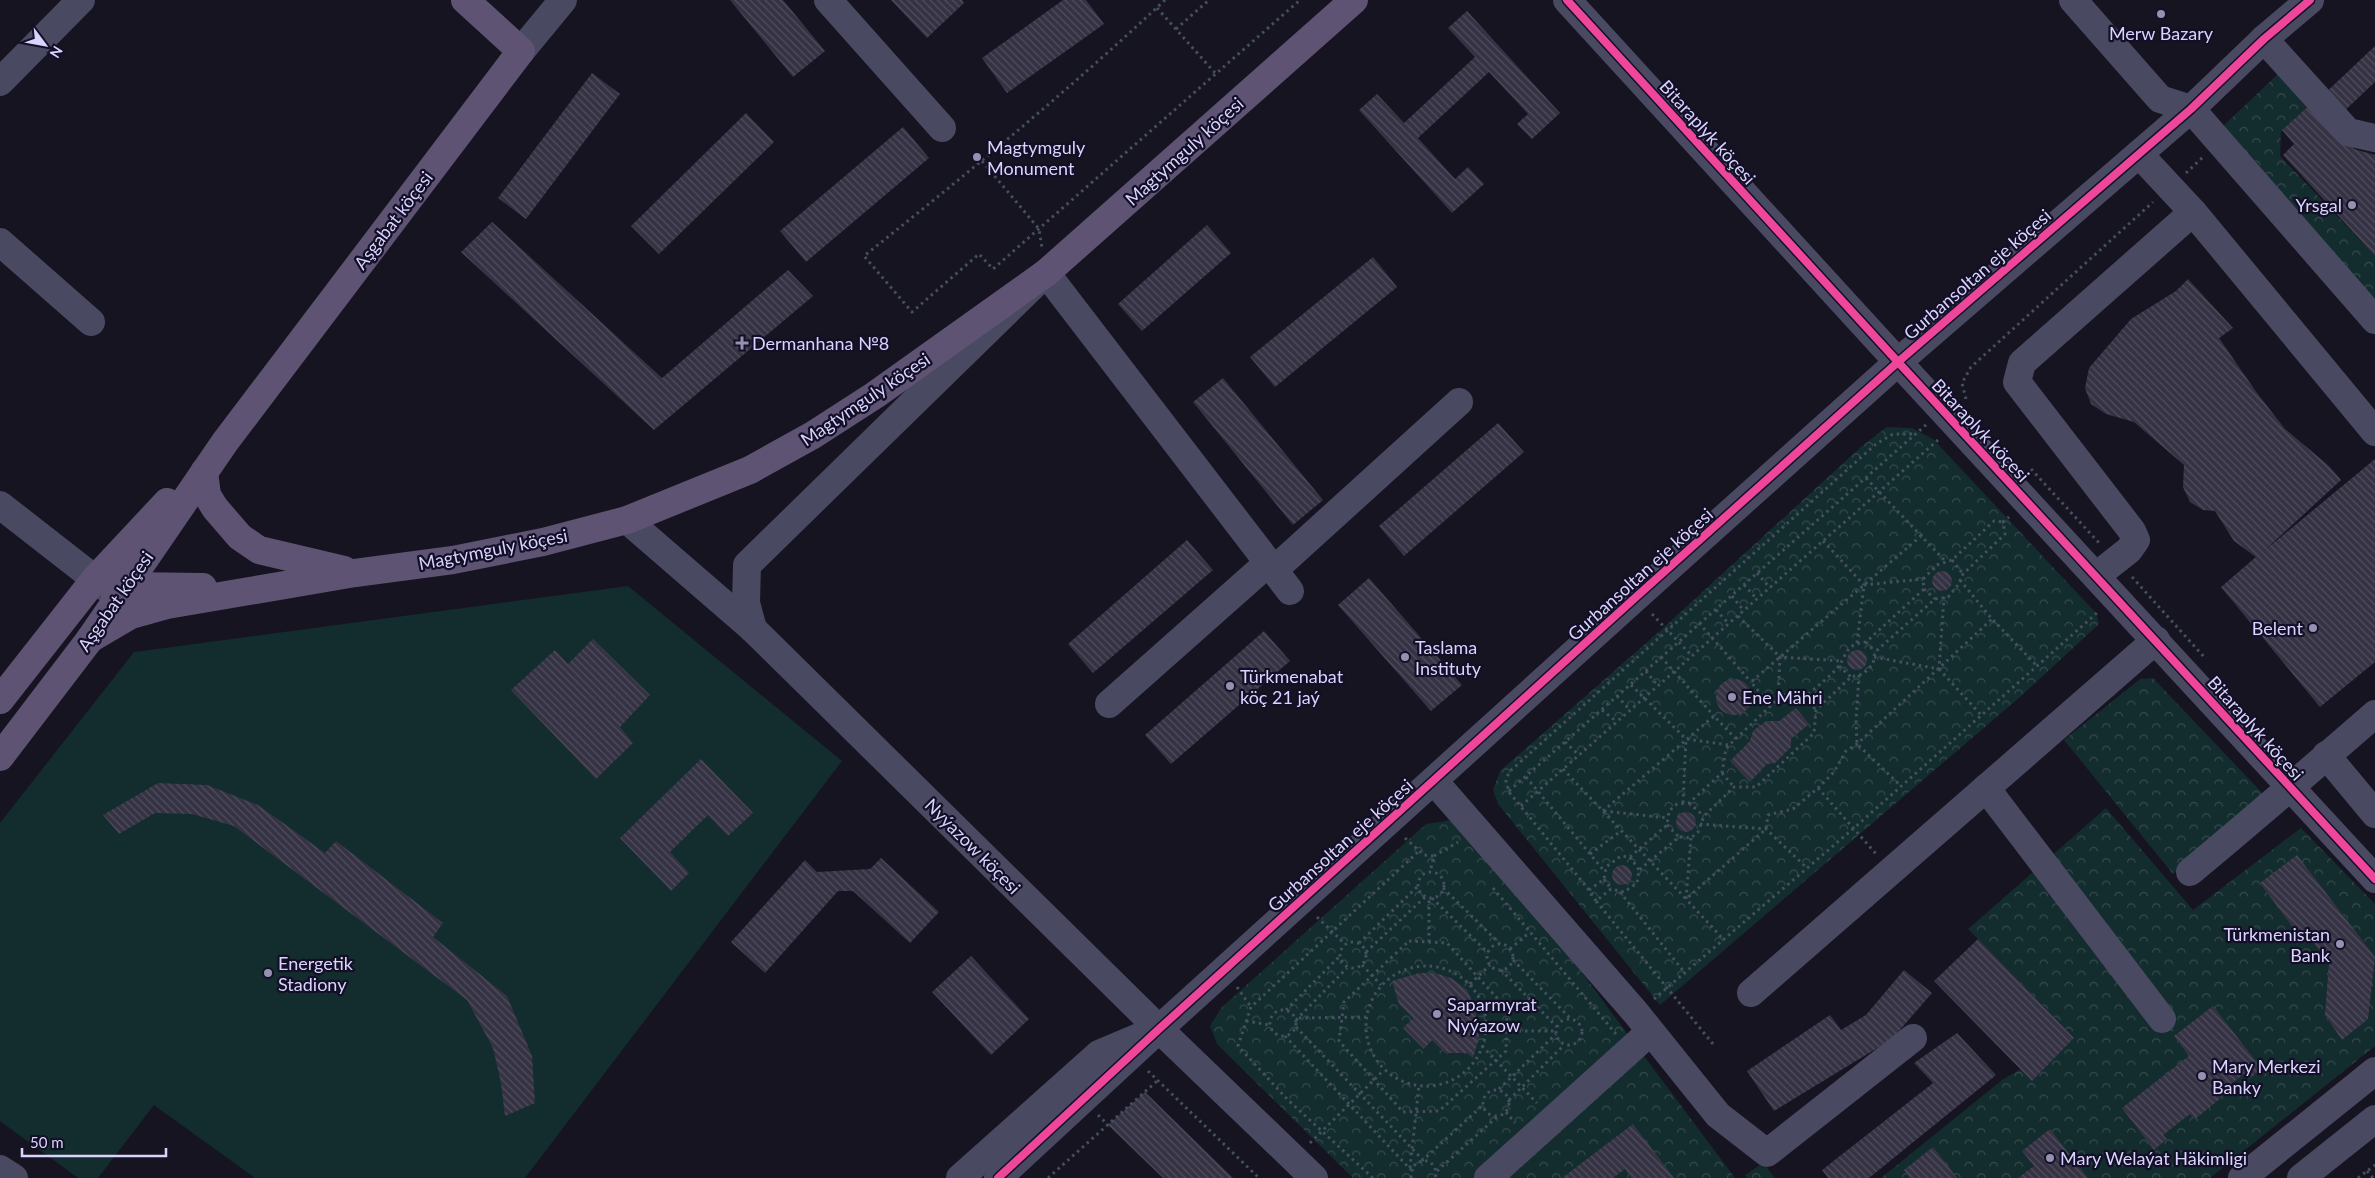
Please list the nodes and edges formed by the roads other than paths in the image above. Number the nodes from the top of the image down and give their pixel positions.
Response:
1 (81, 0) edge
2 (465, 0) edge
3 (563, 0) edge
4 (828, 0) edge
5 (1354, 0) edge
6 (1567, 0) edge
7 (2073, 0) edge
8 (2293, 5) edge
9 (2264, 40) junction
10 (521, 52) junction
11 (0, 82) edge
12 (2191, 109) junction
13 (942, 128) dead end
14 (2372, 133) edge
15 (2139, 154) junction
16 (2192, 212) junction
17 (0, 242) edge
18 (1046, 273) junction
19 (2375, 320) edge
20 (91, 322) dead end
21 (1898, 362) junction
22 (1459, 402) dead end
23 (2375, 432) edge
24 (225, 442) junction
25 (204, 472) junction
26 (0, 505) edge
27 (627, 520) junction
28 (355, 573) junction
29 (1277, 575) junction
30 (2096, 576) junction
31 (110, 585) junction
32 (269, 588) junction
33 (753, 628) junction
34 (90, 639) junction
35 (2156, 640) junction
36 (0, 700) edge
37 (1109, 704) dead end
38 (2373, 720) edge
39 (2326, 755) junction
40 (0, 757) edge
41 (1434, 781) junction
42 (1986, 788) junction
43 (2290, 789) junction
44 (2375, 814) edge
45 (2190, 872) dead end
46 (2375, 879) edge
47 (1751, 993) dead end
48 (2162, 1019) dead end
49 (1643, 1022) junction
50 (1159, 1029) junction
51 (1913, 1038) dead end
52 (2375, 1071) edge
53 (2375, 1119) edge
54 (0, 1169) edge
55 (14, 1178) edge
56 (960, 1178) edge
57 (998, 1178) edge
58 (1314, 1178) edge
59 (1488, 1178) edge
60 (2242, 1178) edge
61 (2301, 1178) edge

1 - 11 street
2 - 10 main road
3 - 10 street, Aşgabat köçesi
4 - 13 street
5 - 18 main road, Magtymguly köçesi
6 - 21 street, Bitaraplyk köçesi
7 - 12 street
8 - 9 street, Gurbansoltan eje köçesi
9 - 12 street, Gurbansoltan eje köçesi
9 - 14 street
10 - 24 main road, Aşgabat köçesi
12 - 15 street, Gurbansoltan eje köçesi
12 - 19 street
15 - 16 street
15 - 21 street, Gurbansoltan eje köçesi
16 - 23 street
16 - 30 street
17 - 20 street
18 - 27 main road, Magtymguly köçesi
18 - 29 street
18 - 33 street
21 - 30 street, Bitaraplyk köçesi
21 - 41 street, Gurbansoltan eje köçesi
22 - 29 street
24 - 25 main road, Aşgabat köçesi
24 - 31 main road, Aşgabat köçesi
25 - 28 main road
25 - 31 main road, Aşgabat köçesi
26 - 31 street
27 - 28 main road, Magtymguly köçesi
27 - 33 street, Nyýazow köçesi
28 - 32 main road, Magtymguly köçesi
29 - 37 street
30 - 35 street, Bitaraplyk köçesi
31 - 32 main road, Magtymguly köçesi
31 - 34 main road, Aşgabat köçesi
31 - 36 main road, Aşgabat köçesi
32 - 34 main road, Magtymguly köçesi
33 - 50 street, Nyýazow köçesi
34 - 40 main road, Aşgabat köçesi
35 - 42 street
35 - 43 street, Bitaraplyk köçesi
38 - 39 street
39 - 43 street
39 - 44 street
41 - 49 street
41 - 50 street, Gurbansoltan eje köçesi
42 - 47 street
42 - 48 street
43 - 45 street
43 - 46 street, Bitaraplyk köçesi
49 - 51 street
49 - 59 street
50 - 56 street, Gurbansoltan eje köçesi
50 - 57 street, Gurbansoltan eje köçesi
50 - 58 street, Nyýazow köçesi
52 - 60 street
53 - 61 street
54 - 55 street

